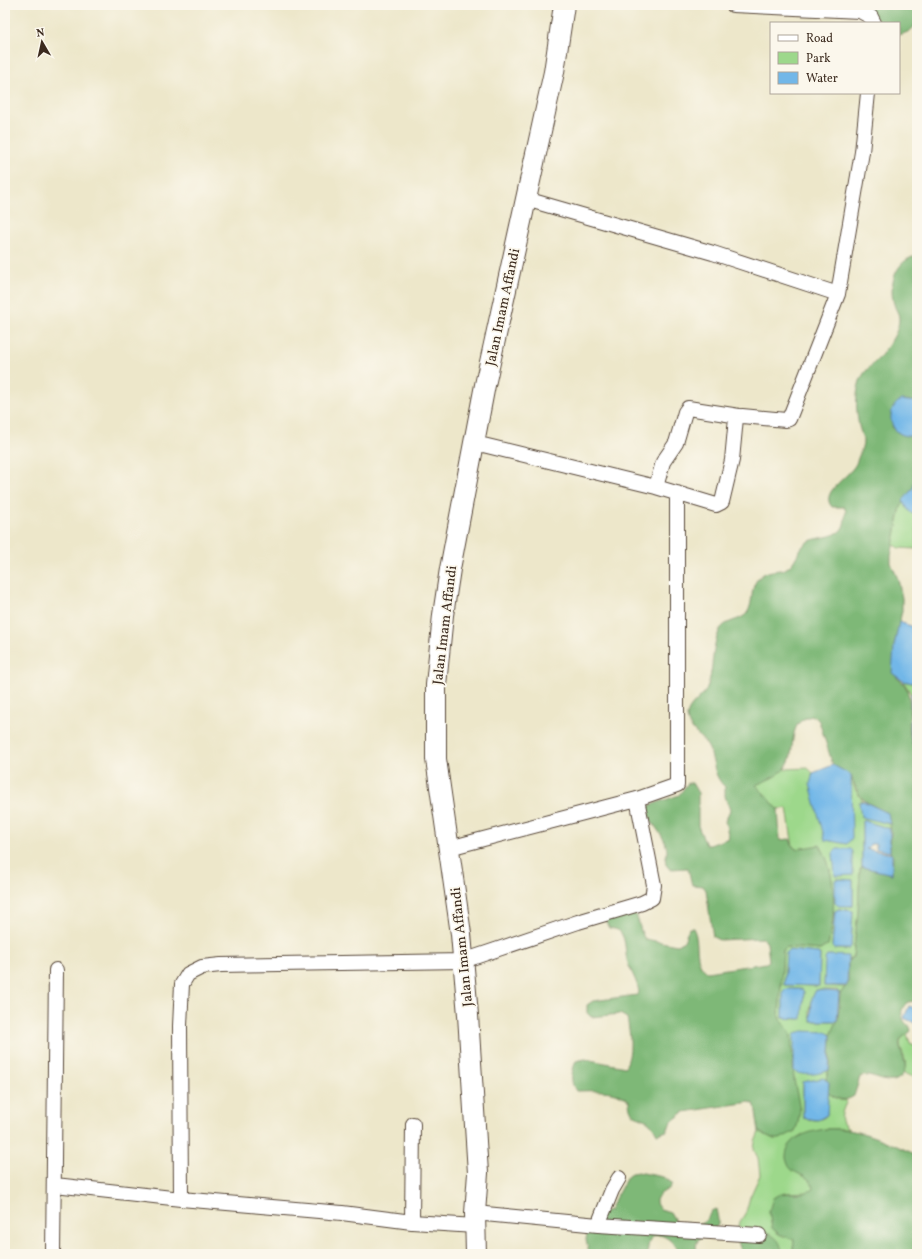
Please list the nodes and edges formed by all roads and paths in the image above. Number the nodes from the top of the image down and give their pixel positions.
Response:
1 (564, 5) edge
2 (733, 5) edge
3 (874, 22) edge
4 (868, 94) edge
5 (526, 199) junction
6 (838, 294) junction
7 (738, 416) junction
8 (475, 443) junction
9 (656, 487) junction
10 (677, 494) junction
11 (637, 799) junction
12 (449, 848) junction
13 (463, 961) junction
14 (56, 970) dead end
15 (413, 1124) dead end
16 (619, 1178) dead end
17 (55, 1185) junction
18 (181, 1199) junction
19 (475, 1219) junction
20 (412, 1222) junction
21 (598, 1225) junction
22 (759, 1235) dead end
23 (53, 1254) edge
24 (476, 1254) edge

1 - 5 street, Jalan Imam Affandi
2 - 3 street
4 - 6 street
5 - 6 street
5 - 8 street, Jalan Imam Affandi
6 - 7 street
7 - 9 street
7 - 10 street
8 - 9 street
8 - 12 street, Jalan Imam Affandi
9 - 10 street
10 - 11 street
11 - 12 street
11 - 13 street
12 - 13 street, Jalan Imam Affandi
13 - 18 street
13 - 19 street, Jalan Imam Affandi
14 - 17 street
15 - 20 street
16 - 21 street
17 - 18 street
17 - 23 street
18 - 20 street
19 - 20 street
19 - 21 street
19 - 24 street, Jalan Imam Affandi
21 - 22 street

